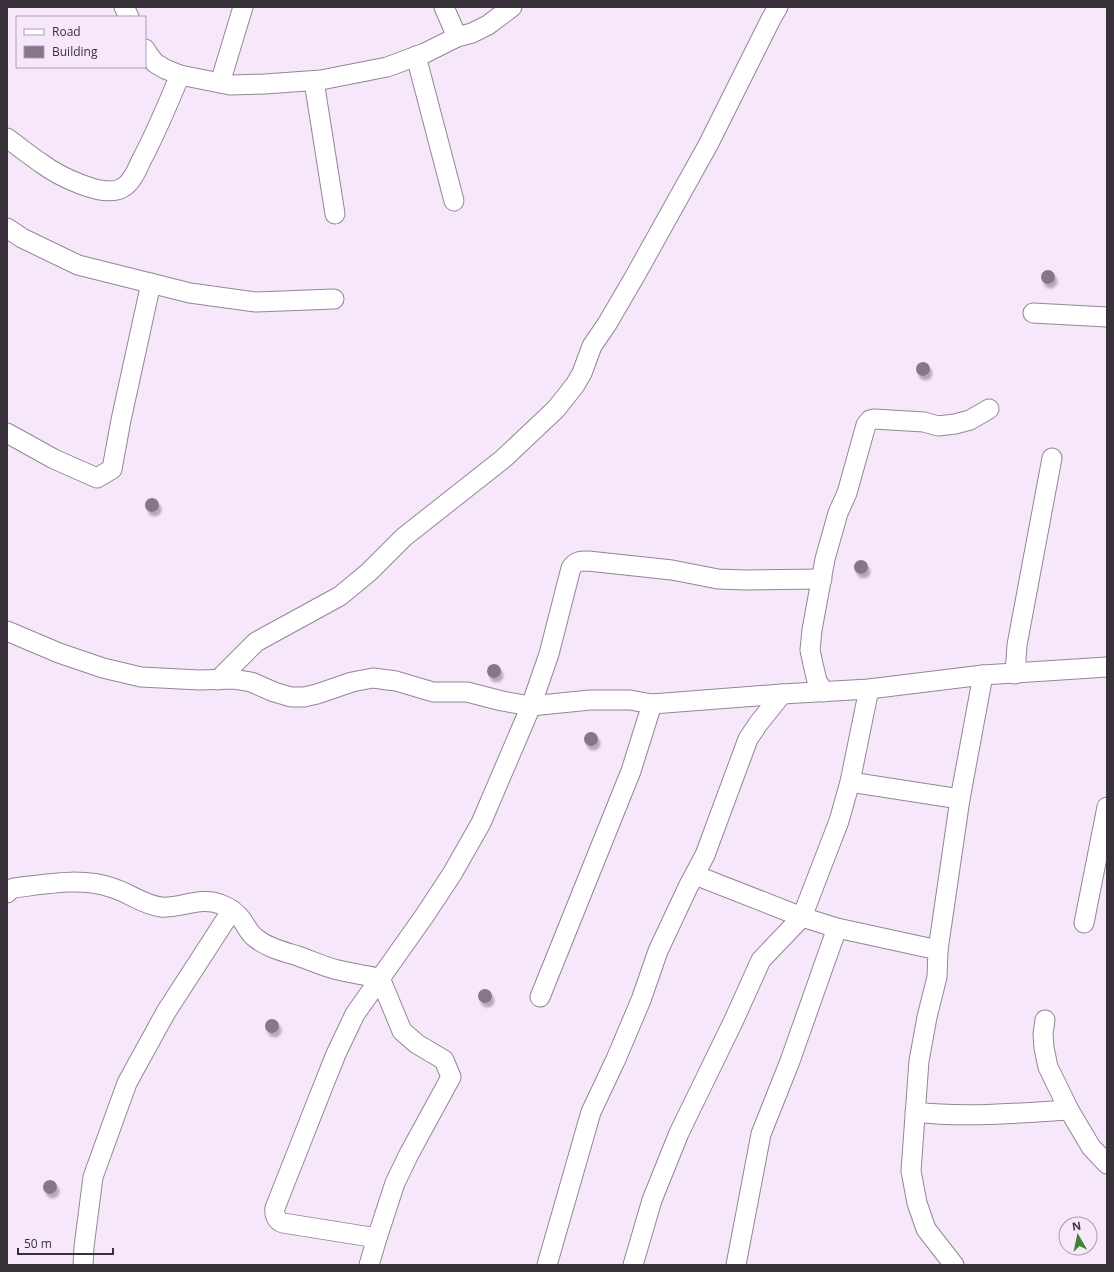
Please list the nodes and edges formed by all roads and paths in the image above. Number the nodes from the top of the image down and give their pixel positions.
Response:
1 (124, 7) edge
2 (243, 7) edge
3 (444, 7) edge
4 (512, 7) edge
5 (778, 7) edge
6 (128, 16) edge
7 (456, 37) junction
8 (146, 51) edge
9 (416, 56) junction
10 (180, 75) junction
11 (314, 81) junction
12 (220, 83) junction
13 (7, 138) edge
14 (454, 201) dead end
15 (335, 214) dead end
16 (7, 228) edge
17 (151, 283) junction
18 (334, 299) dead end
19 (1033, 313) dead end
20 (1107, 317) edge
21 (988, 409) dead end
22 (7, 433) edge
23 (1052, 458) dead end
24 (822, 579) junction
25 (7, 631) edge
26 (1107, 667) edge
27 (1015, 674) junction
28 (983, 675) junction
29 (218, 680) junction
30 (870, 689) junction
31 (824, 692) junction
32 (782, 694) junction
33 (652, 704) junction
34 (531, 706) junction
35 (850, 782) junction
36 (960, 799) junction
37 (1107, 807) edge
38 (695, 875) junction
39 (7, 893) edge
40 (232, 910) junction
41 (802, 917) junction
42 (1084, 923) dead end
43 (837, 928) junction
44 (938, 950) junction
45 (380, 978) junction
46 (540, 997) dead end
47 (1045, 1020) dead end
48 (1069, 1110) junction
49 (915, 1112) junction
50 (1106, 1160) edge
51 (377, 1238) junction
52 (83, 1265) edge
53 (369, 1265) edge
54 (547, 1265) edge
55 (633, 1265) edge
56 (736, 1265) edge
57 (954, 1265) edge

1 - 6 street
2 - 12 street
3 - 7 street
4 - 7 street
5 - 29 street
7 - 9 street
8 - 10 street
9 - 11 street
9 - 14 street
10 - 12 street
10 - 13 street
11 - 12 street
11 - 15 street
16 - 17 street
17 - 18 street
17 - 22 street
19 - 20 street
21 - 24 street
23 - 27 street
24 - 31 street
24 - 34 street
25 - 29 street
26 - 27 street
27 - 28 street
28 - 30 street
28 - 36 street
29 - 34 street
30 - 31 street
30 - 35 street
31 - 32 street
32 - 33 street
32 - 38 street
33 - 34 street
33 - 46 street
34 - 45 street
35 - 36 street
35 - 41 street
36 - 44 street
37 - 42 street
38 - 41 street
38 - 54 street
39 - 40 street
40 - 45 street
40 - 52 street
41 - 43 street
41 - 55 street
43 - 44 street
43 - 56 street
44 - 49 street
45 - 51 street
45 - 51 street
47 - 48 street
48 - 49 street
48 - 50 street
49 - 57 street
51 - 53 street

